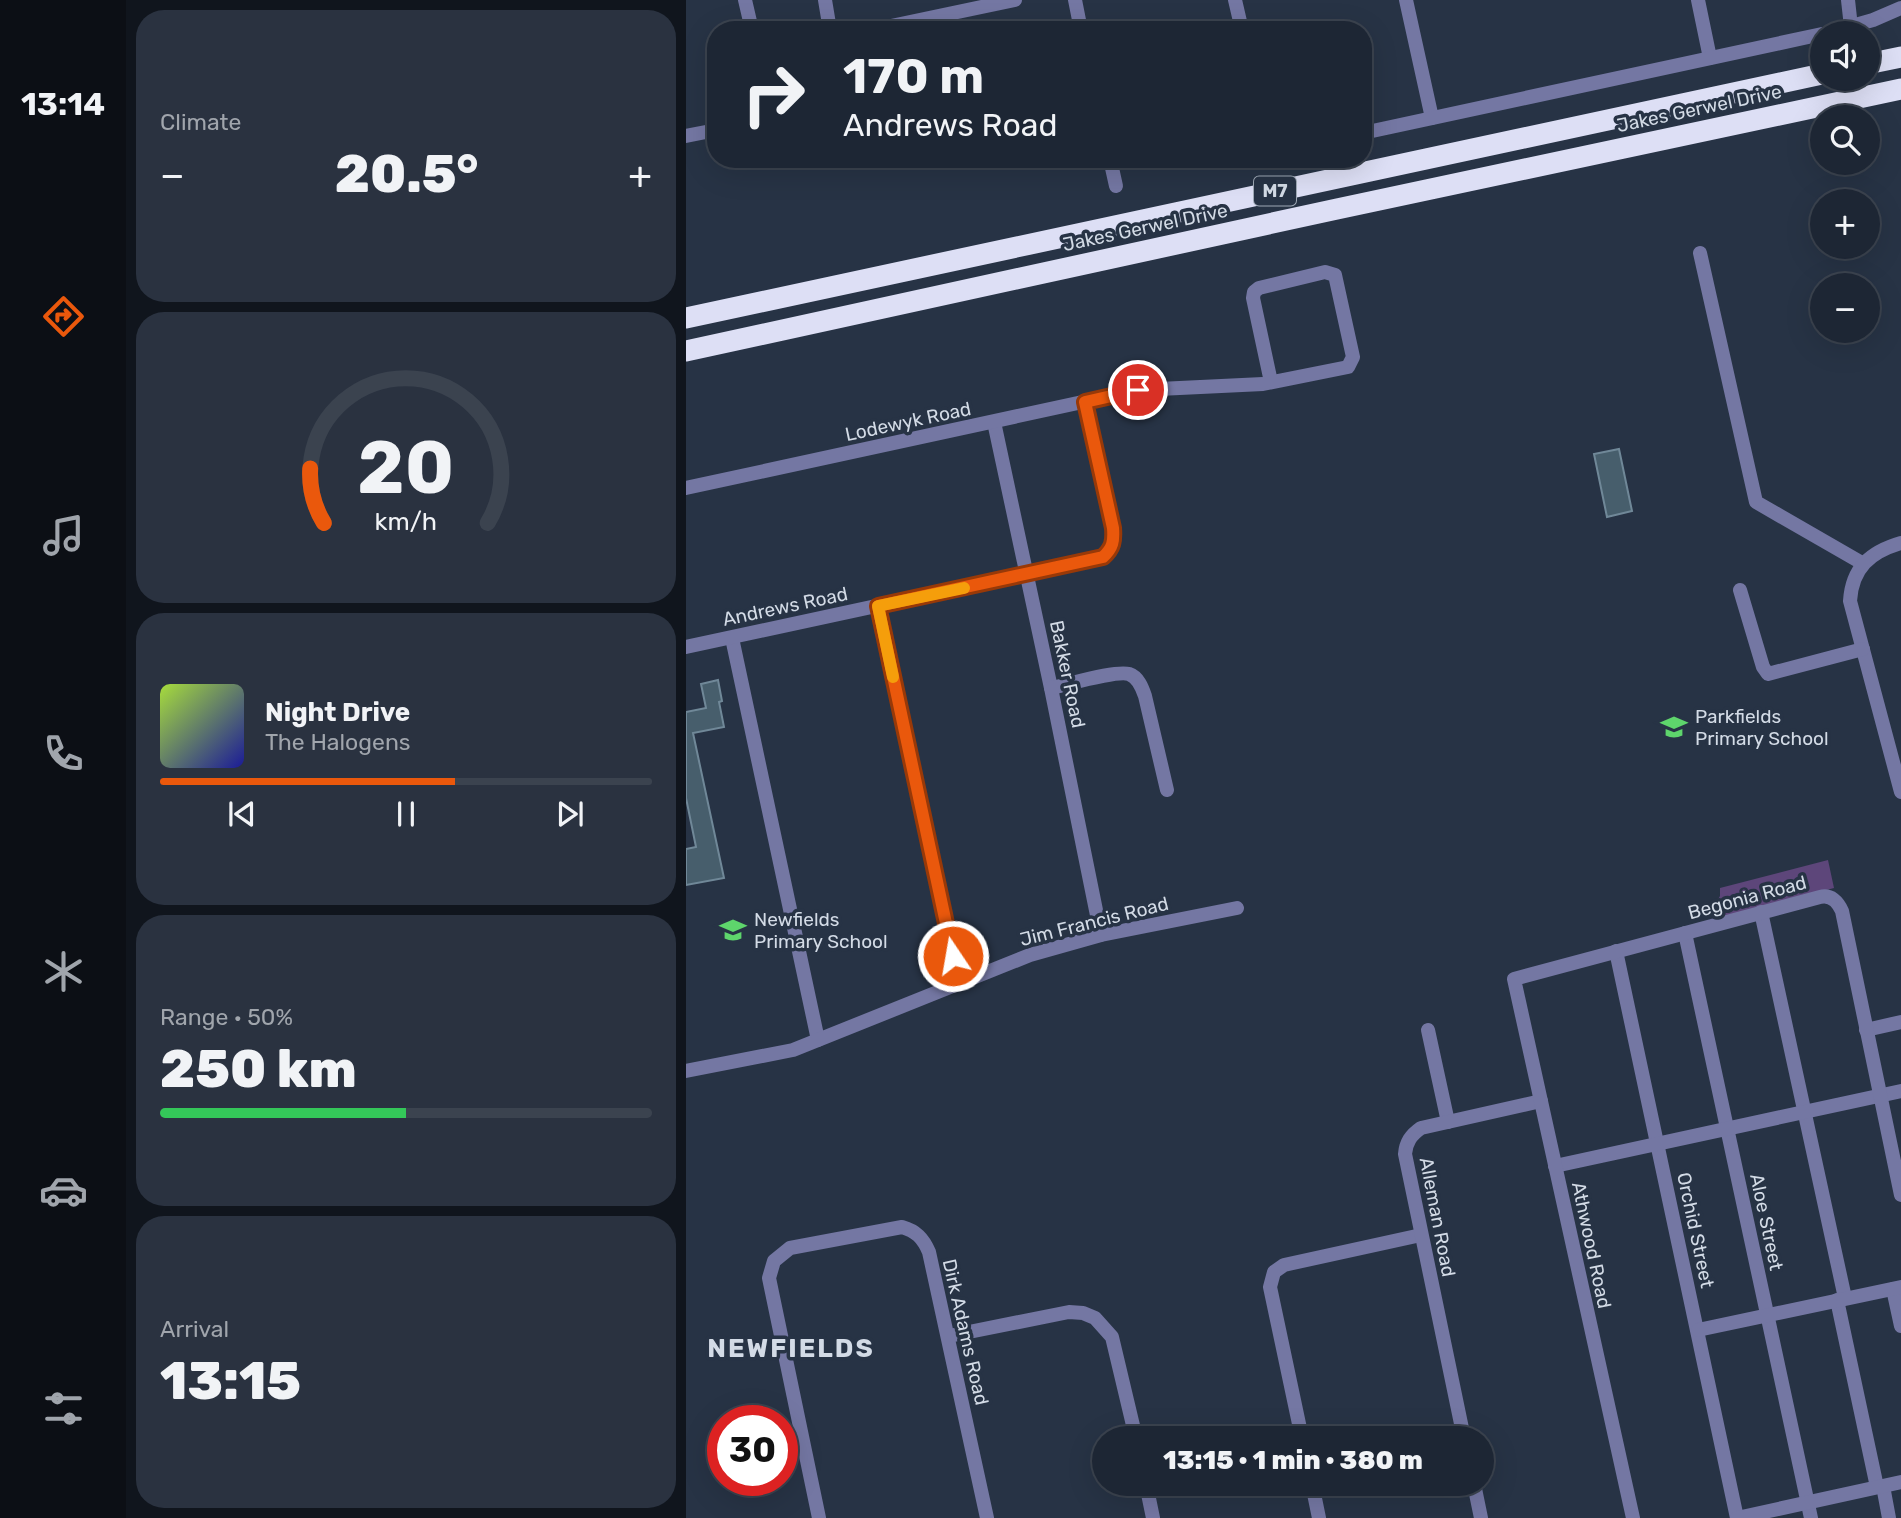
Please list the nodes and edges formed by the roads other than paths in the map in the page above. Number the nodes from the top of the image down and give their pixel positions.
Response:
1 (745, 0) edge
2 (825, 0) edge
3 (1015, 0) edge
4 (1075, 0) edge
5 (1235, 0) edge
6 (1406, 0) edge
7 (1698, 0) edge
8 (1848, 0) edge
9 (1901, 8) edge
10 (750, 21) edge
11 (828, 21) edge
12 (915, 21) edge
13 (1079, 21) edge
14 (1240, 21) edge
15 (1850, 21) edge
16 (1867, 21) edge
17 (1810, 37) edge
18 (1901, 57) edge
19 (1710, 58) junction
20 (1880, 61) edge
21 (1810, 77) edge
22 (1901, 89) edge
23 (1432, 118) junction
24 (1372, 131) edge
25 (707, 132) edge
26 (686, 136) edge
27 (1112, 168) edge
28 (1116, 186) dead end
29 (1700, 253) dead end
30 (686, 318) edge
31 (686, 352) edge
32 (1271, 382) junction
33 (1085, 402) junction
34 (994, 422) junction
35 (686, 488) edge
36 (1901, 543) edge
37 (1863, 563) junction
38 (1026, 575) junction
39 (1740, 590) dead end
40 (878, 606) junction
41 (732, 638) junction
42 (686, 647) edge
43 (1863, 649) junction
44 (1051, 688) junction
45 (1167, 790) dead end
46 (1901, 792) edge
47 (1237, 908) dead end
48 (1761, 912) junction
49 (1685, 933) junction
50 (1101, 935) junction
51 (1616, 951) junction
52 (1514, 979) joint
53 (959, 983) junction
54 (1901, 1022) edge
55 (1428, 1030) dead end
56 (1866, 1030) junction
57 (818, 1040) junction
58 (686, 1071) edge
59 (1901, 1091) edge
60 (1879, 1095) junction
61 (1541, 1101) junction
62 (1804, 1111) junction
63 (1448, 1122) junction
64 (1727, 1129) junction
65 (1657, 1144) junction
66 (1555, 1166) junction
67 (1901, 1195) edge
68 (1421, 1236) junction
69 (1897, 1288) edge
70 (1841, 1299) junction
71 (1767, 1314) junction
72 (1901, 1326) edge
73 (1698, 1330) junction
74 (949, 1336) junction
75 (1133, 1426) edge
76 (1299, 1426) edge
77 (1461, 1426) edge
78 (1901, 1482) edge
79 (1880, 1486) junction
80 (1148, 1496) edge
81 (1314, 1496) edge
82 (1476, 1496) edge
83 (1807, 1502) junction
84 (820, 1518) edge
85 (987, 1518) edge
86 (1153, 1518) edge
87 (1319, 1518) edge
88 (1481, 1518) edge
89 (1633, 1518) edge
90 (1737, 1518) edge
91 (1811, 1518) edge
92 (1889, 1518) edge

1 - 10 street
2 - 11 street
3 - 12 street
4 - 13 street
5 - 14 street
6 - 23 street
7 - 19 street
8 - 15 street
9 - 16 street
17 - 19 street
18 - 20 highway
19 - 23 street
21 - 30 highway, Jakes Gerwel Drive / M7
22 - 31 highway, Jakes Gerwel Drive / M7
23 - 24 street
25 - 26 street
27 - 28 street
29 - 37 street
32 - 32 street, Lodewyk Road
32 - 33 street, Lodewyk Road
33 - 34 street, Lodewyk Road
33 - 38 street, Andrews Road
34 - 35 street, Lodewyk Road
34 - 38 street, Bakker Road
36 - 37 street
37 - 43 street
38 - 40 street, Andrews Road
38 - 44 street, Bakker Road
39 - 43 street
40 - 41 street, Andrews Road
40 - 53 street
41 - 42 street, Andrews Road
41 - 57 street
43 - 46 street
44 - 45 street
44 - 50 street, Bakker Road
47 - 50 street, Jim Francis Road
48 - 49 street, Begonia Road
48 - 56 street, Begonia Road
48 - 62 street
49 - 51 street, Begonia Road
49 - 64 street, Aloe Street
50 - 53 street, Jim Francis Road
51 - 52 street, Begonia Road
51 - 65 street, Orchid Street
52 - 61 street, Athwood Road
53 - 57 street, Jim Francis Road
54 - 56 street
55 - 63 street
56 - 60 street, Begonia Road
57 - 58 street, Jim Francis Road
59 - 60 street
60 - 62 street
60 - 67 street, Begonia Road
61 - 63 street, Alleman Road
61 - 66 street, Athwood Road
62 - 64 street
62 - 70 street
63 - 68 street, Alleman Road
64 - 65 street
64 - 71 street, Aloe Street
65 - 66 street
65 - 73 street, Orchid Street
66 - 89 street, Athwood Road
68 - 76 street
68 - 77 street, Alleman Road
69 - 70 street
69 - 72 street
70 - 71 street
70 - 79 street
71 - 73 street
71 - 83 street, Aloe Street
73 - 90 street, Orchid Street
74 - 75 street
74 - 84 street, Dirk Adams Road
74 - 85 street, Dirk Adams Road
78 - 79 street
79 - 83 street
79 - 92 street
80 - 86 street
81 - 87 street
82 - 88 street
83 - 90 street
83 - 91 street, Aloe Street

